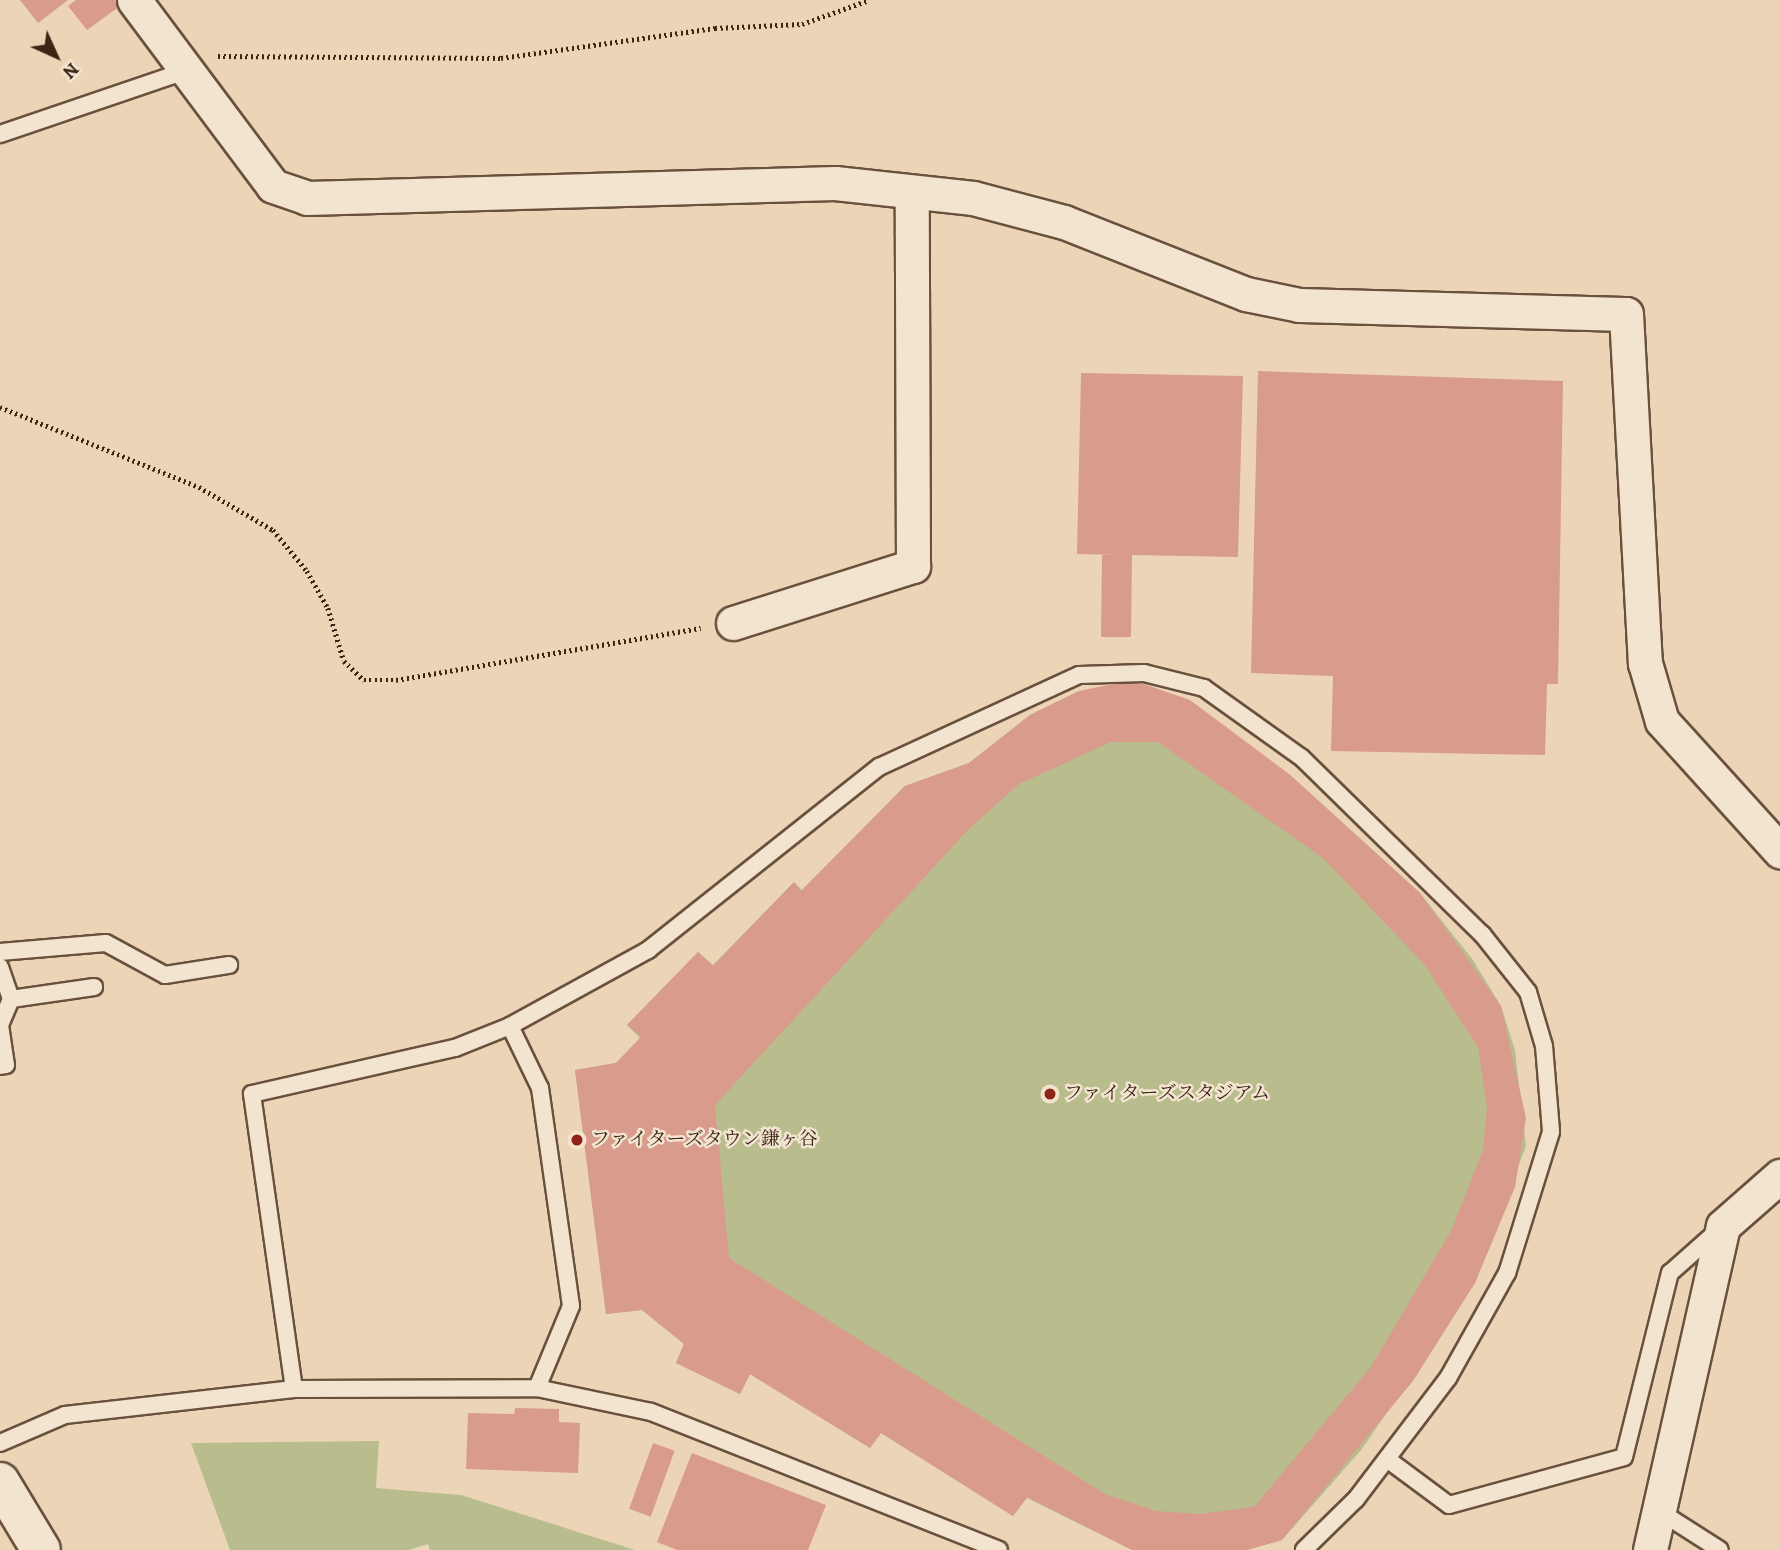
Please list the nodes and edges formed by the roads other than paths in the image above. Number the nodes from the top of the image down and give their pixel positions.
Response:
1 (134, 0) edge
2 (179, 62) junction
3 (0, 134) edge
4 (912, 192) junction
5 (733, 622) road end
6 (1780, 851) edge
7 (0, 952) edge
8 (229, 965) dead end
9 (0, 968) edge
10 (94, 987) dead end
11 (11, 999) junction
12 (510, 1026) junction
13 (0, 1066) edge
14 (1780, 1176) edge
15 (1723, 1226) junction
16 (537, 1388) junction
17 (294, 1389) junction
18 (0, 1443) edge
19 (1387, 1459) junction
20 (0, 1482) edge
21 (1659, 1511) junction
22 (41, 1550) edge
23 (999, 1550) edge
24 (1304, 1550) edge
25 (1650, 1550) edge
26 (1720, 1550) edge

1 - 2 street
2 - 3 lane
2 - 4 street
4 - 5 street
4 - 6 street
7 - 8 lane
9 - 11 lane
10 - 11 lane
11 - 13 lane
12 - 16 lane
12 - 17 lane
12 - 19 lane
14 - 15 street
15 - 19 lane
15 - 21 street
16 - 17 lane
16 - 23 lane
17 - 18 lane
19 - 24 lane
20 - 22 street
21 - 25 street
21 - 26 lane

